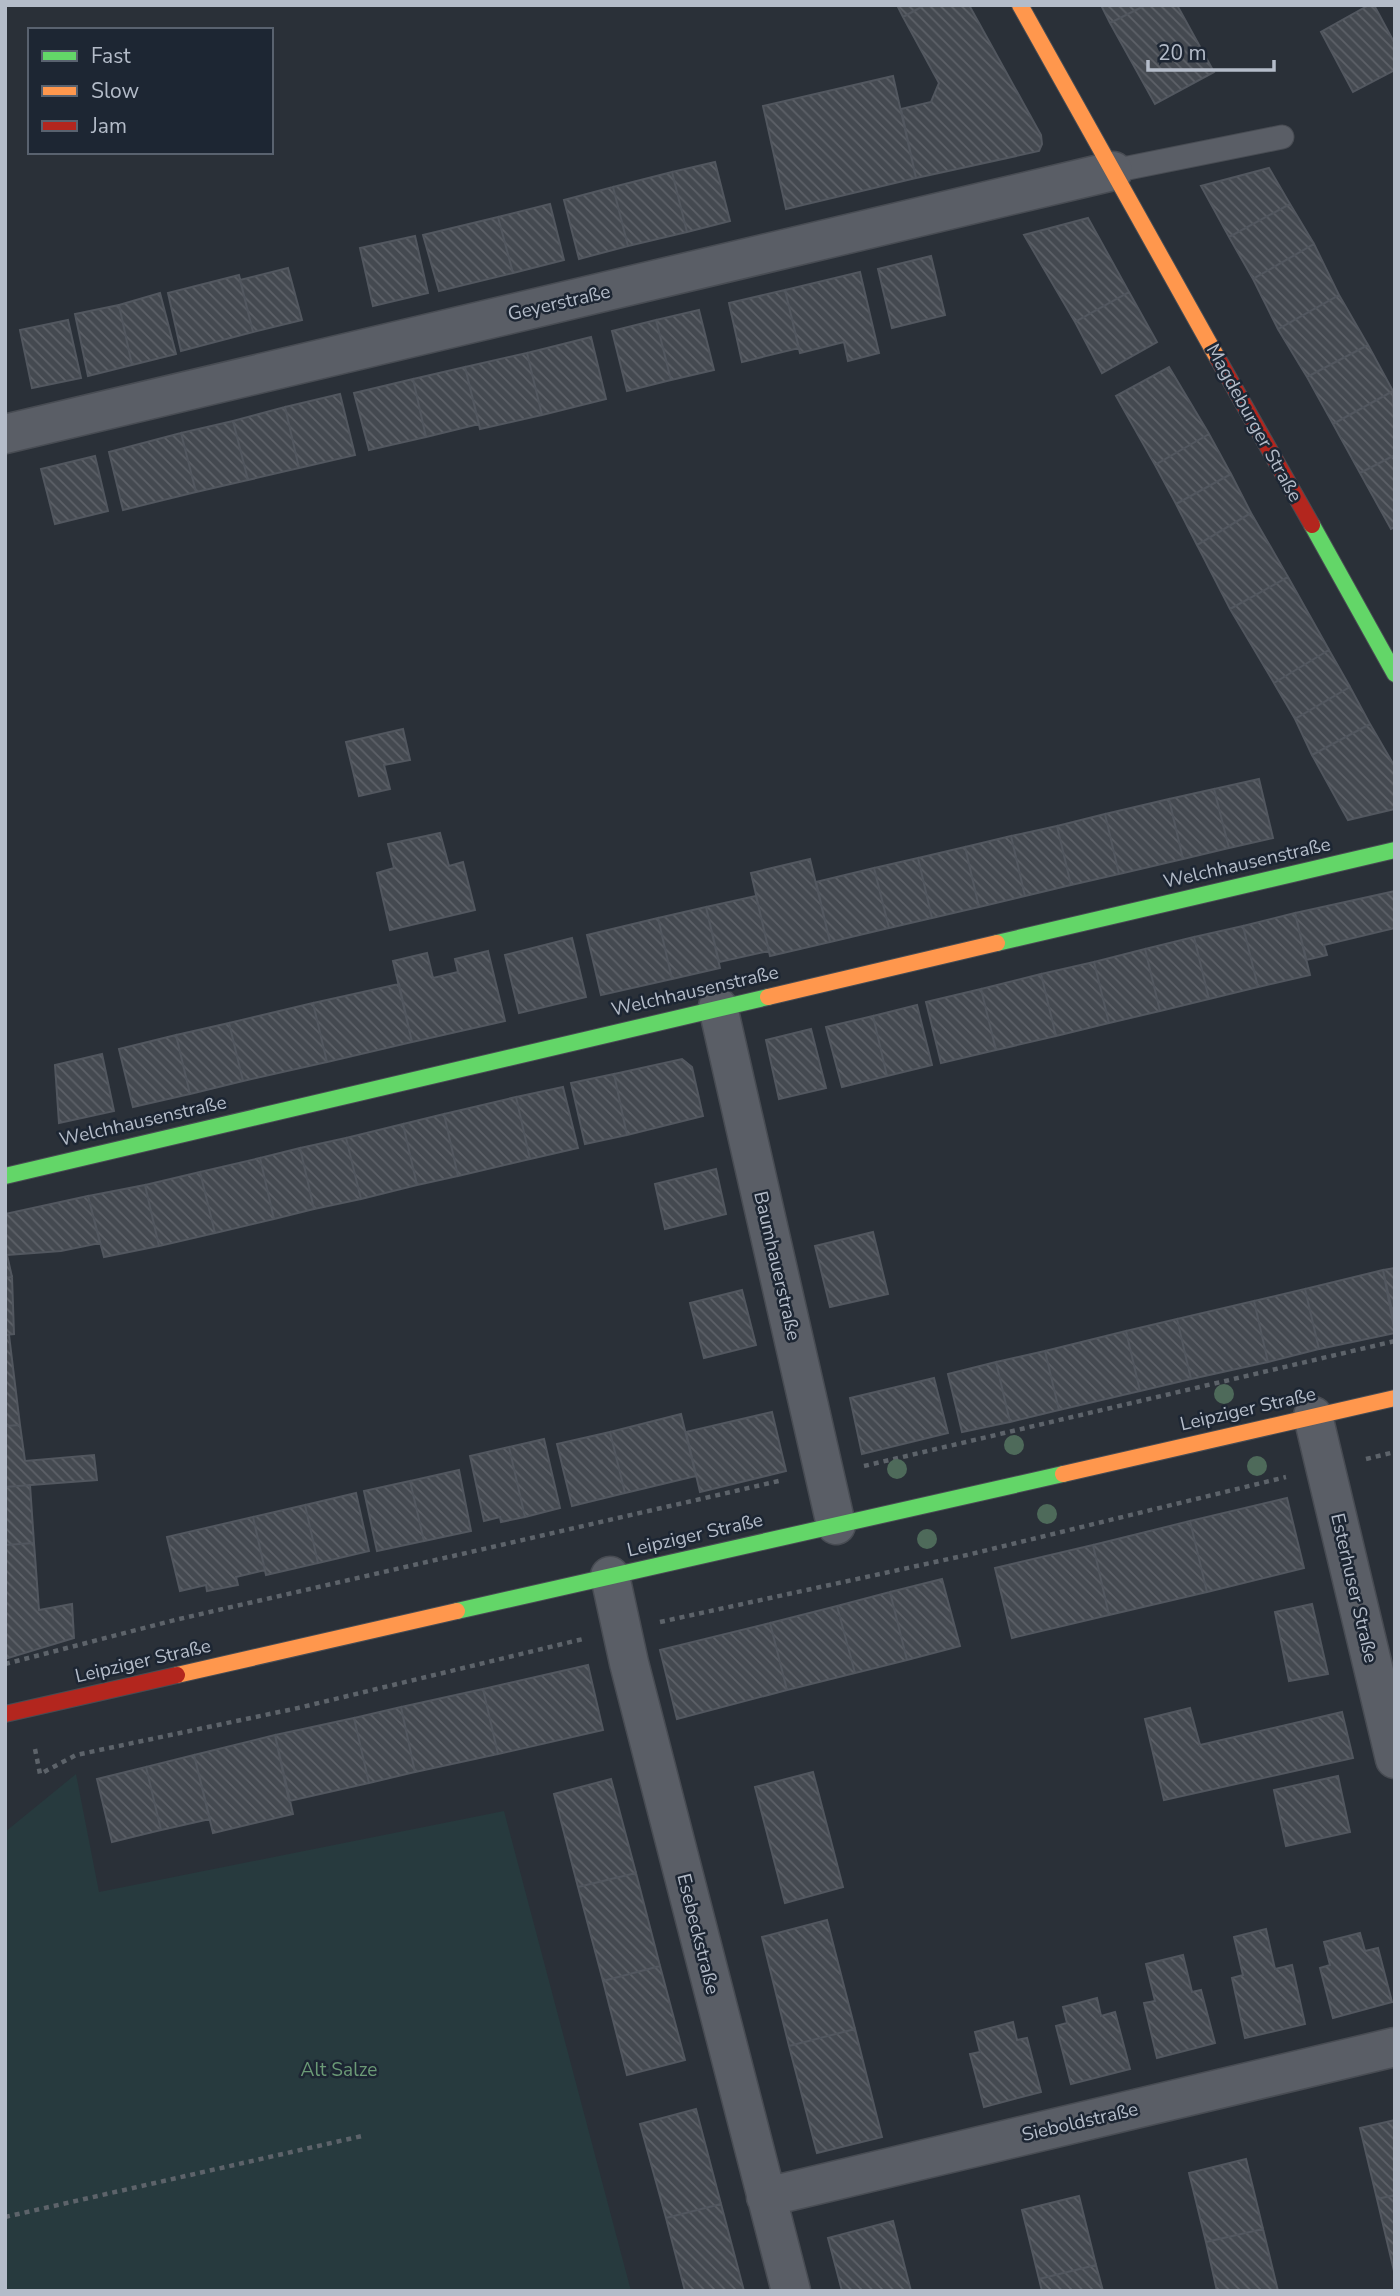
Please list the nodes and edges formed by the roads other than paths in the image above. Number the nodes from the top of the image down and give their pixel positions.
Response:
1 (1020, 5) edge
2 (1282, 137) dead end
3 (1113, 171) junction
4 (5, 434) edge
5 (1395, 674) edge
6 (1395, 850) edge
7 (718, 1007) junction
8 (5, 1175) edge
9 (1395, 1398) edge
10 (1313, 1416) junction
11 (836, 1525) junction
12 (610, 1576) junction
13 (5, 1714) edge
14 (1395, 1759) edge
15 (1395, 2047) edge
16 (766, 2197) junction
17 (791, 2291) edge

1 - 3 street, Magdeburger Straße
2 - 3 lane
3 - 4 street, Geyerstraße
3 - 5 street, Magdeburger Straße
6 - 7 street, Welchhausenstraße
7 - 8 street, Welchhausenstraße
7 - 11 street, Baumhauerstraße
9 - 10 street, Leipziger Straße
10 - 11 street, Leipziger Straße
10 - 14 street, Esterhuser Straße
11 - 12 street, Leipziger Straße
12 - 13 street, Leipziger Straße
12 - 16 street, Esebeckstraße
15 - 16 street, Sieboldstraße
16 - 17 street, Esebeckstraße

